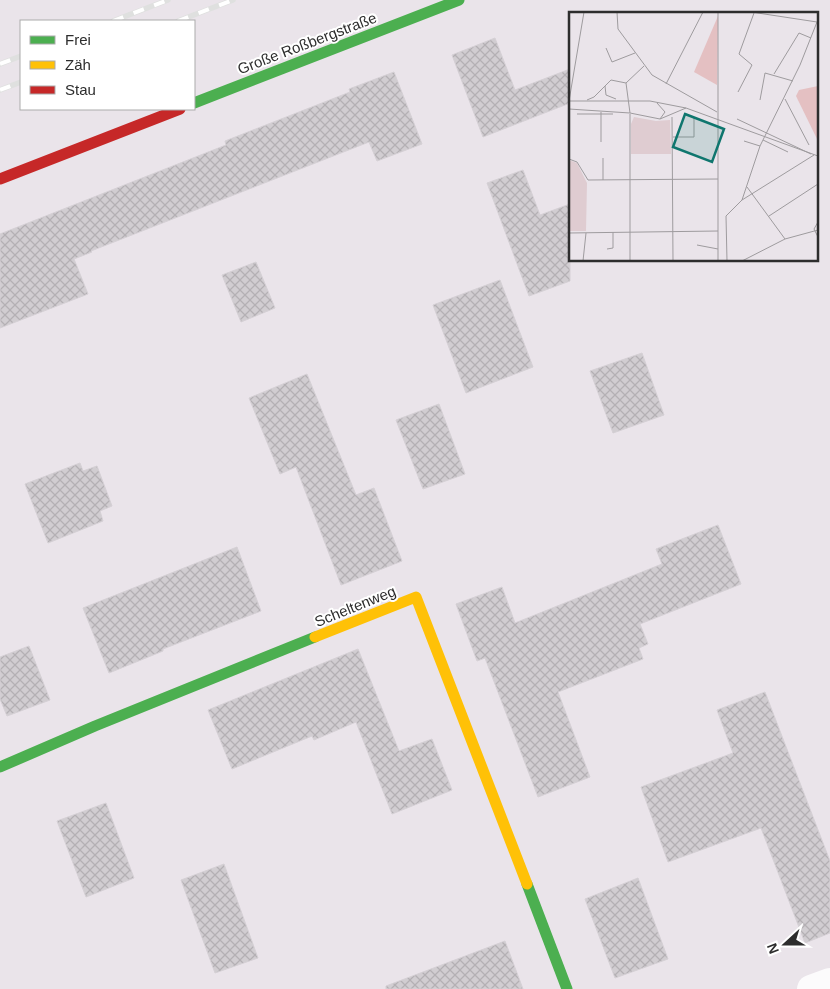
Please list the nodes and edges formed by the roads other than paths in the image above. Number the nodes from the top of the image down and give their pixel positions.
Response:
1 (459, 0) edge
2 (195, 104) edge
3 (177, 110) edge
4 (0, 179) edge
5 (0, 767) edge
6 (830, 982) edge
7 (567, 989) edge
8 (811, 989) edge

1 - 2 street, Große Roßbergstraße
3 - 4 street
5 - 7 street, Scheltenweg
6 - 8 street

